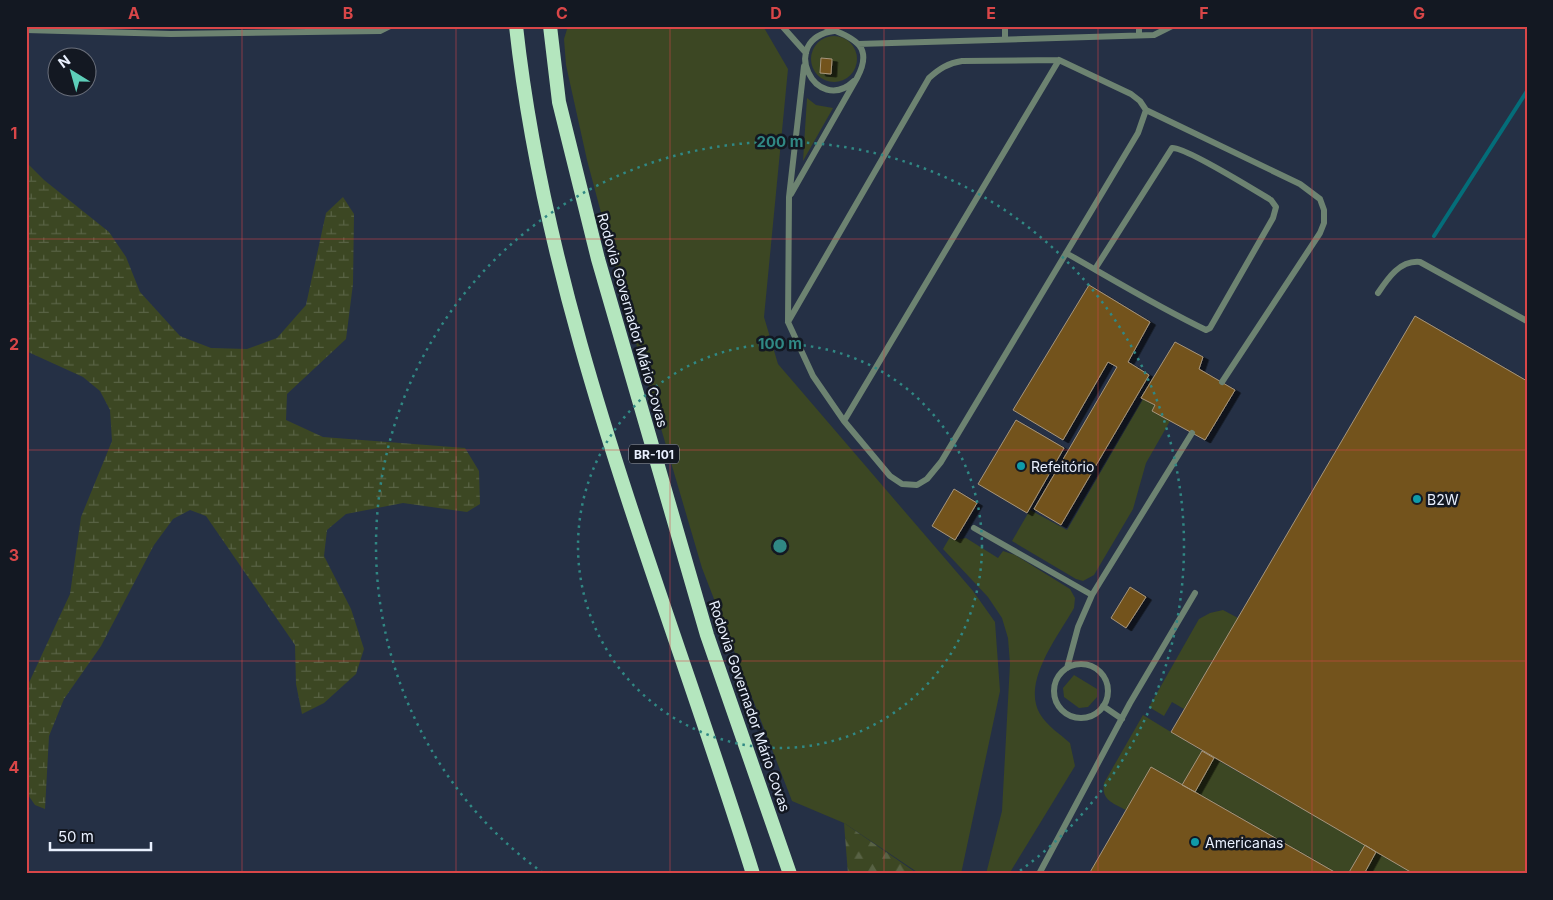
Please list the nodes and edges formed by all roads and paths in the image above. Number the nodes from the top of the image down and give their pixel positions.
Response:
1 (390, 26) edge
2 (516, 26) edge
3 (550, 26) edge
4 (556, 26) edge
5 (782, 26) edge
6 (824, 26) edge
7 (1005, 26) edge
8 (1138, 26) edge
9 (1172, 26) edge
10 (26, 30) edge
11 (835, 31) junction
12 (1139, 35) junction
13 (1006, 39) junction
14 (552, 43) junction
15 (858, 44) junction
16 (806, 53) junction
17 (1059, 60) junction
18 (804, 66) junction
19 (857, 78) junction
20 (1146, 110) junction
21 (789, 197) junction
22 (1066, 252) junction
23 (1095, 269) junction
24 (1378, 293) dead end
25 (1527, 321) edge
26 (788, 322) junction
27 (1222, 382) dead end
28 (844, 421) junction
29 (1192, 432) dead end
30 (974, 528) dead end
31 (1195, 593) dead end
32 (1092, 595) junction
33 (1067, 668) junction
34 (1103, 706) junction
35 (1122, 719) junction
36 (753, 874) edge
37 (790, 874) edge
38 (1039, 874) edge

1 - 10 lane
2 - 36 highway, BR-101
3 - 14 highway, Rodovia Governador Mário Covas / BR-101
4 - 14 lane
5 - 16 lane
6 - 11 lane
7 - 13 lane
8 - 12 lane
9 - 12 lane
11 - 15 lane
11 - 16 lane
12 - 13 lane
13 - 15 lane
14 - 37 highway, Rodovia Governador Mário Covas / BR-101
15 - 19 lane
16 - 18 lane
17 - 20 lane
17 - 26 lane
17 - 28 lane
18 - 19 lane
18 - 21 lane
19 - 21 lane
20 - 22 lane
20 - 27 lane
21 - 26 lane
22 - 23 lane
22 - 28 lane
23 - 23 lane
24 - 25 lane
26 - 28 lane
29 - 32 lane
30 - 32 lane
31 - 35 lane
32 - 33 lane
33 - 34 lane
33 - 34 lane
34 - 35 lane
35 - 38 lane

